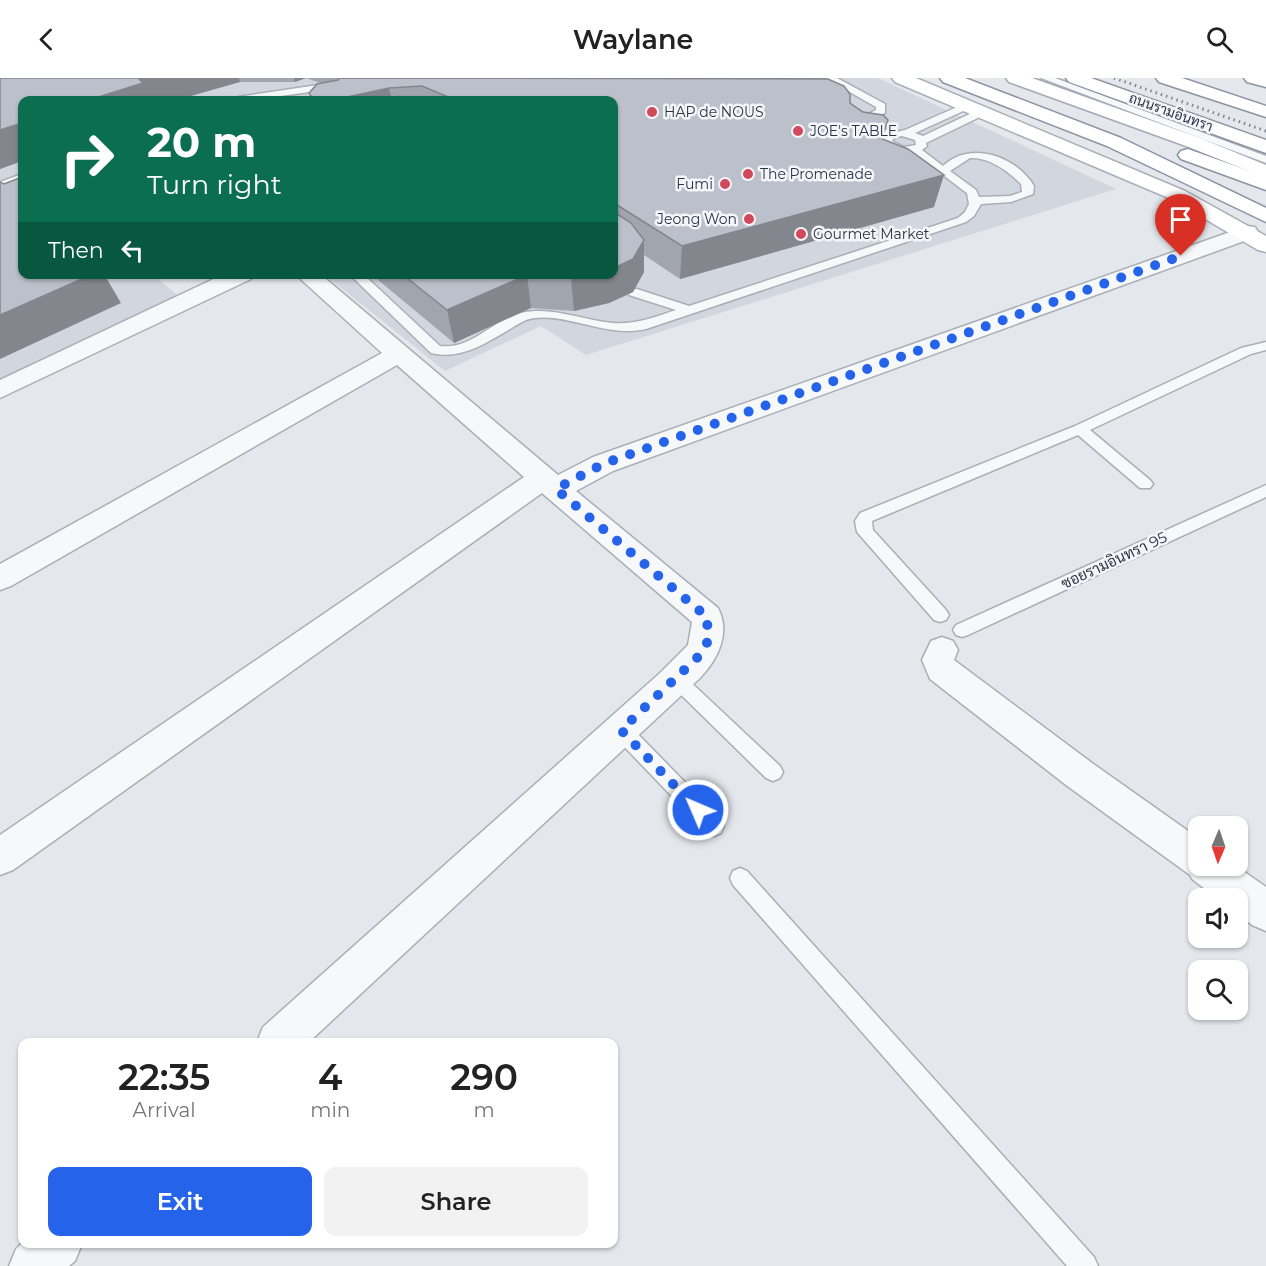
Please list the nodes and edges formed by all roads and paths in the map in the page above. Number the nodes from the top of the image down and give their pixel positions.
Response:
1 (348, 78) edge
2 (388, 78) edge
3 (830, 78) edge
4 (901, 78) edge
5 (949, 78) edge
6 (978, 78) edge
7 (1046, 78) edge
8 (1075, 78) edge
9 (1165, 78) edge
10 (1252, 78) edge
11 (1019, 80) edge
12 (1266, 82) edge
13 (309, 88) junction
14 (262, 96) edge
15 (974, 109) junction
16 (857, 112) edge
17 (1266, 112) edge
18 (867, 117) junction
19 (905, 134) junction
20 (890, 136) junction
21 (918, 145) junction
22 (1266, 147) edge
23 (1266, 160) edge
24 (944, 171) junction
25 (1266, 172) edge
26 (18, 179) edge
27 (1266, 184) edge
28 (0, 186) edge
29 (975, 201) junction
30 (1260, 231) edge
31 (233, 279) edge
32 (312, 279) edge
33 (366, 279) edge
34 (633, 292) edge
35 (688, 310) junction
36 (1266, 346) edge
37 (398, 354) junction
38 (0, 390) edge
39 (1080, 429) junction
40 (550, 484) junction
41 (1145, 484) dead end
42 (1266, 491) edge
43 (0, 578) edge
44 (940, 615) dead end
45 (952, 640) joint
46 (676, 679) junction
47 (621, 730) junction
48 (773, 772) dead end
49 (714, 826) dead end
50 (1188, 853) edge
51 (0, 857) edge
52 (1219, 876) edge
53 (740, 878) dead end
54 (1266, 911) edge
55 (282, 1038) edge
56 (53, 1248) edge
57 (33, 1266) edge
58 (1085, 1266) edge

1 - 13 lane
2 - 13 lane
3 - 18 lane
4 - 15 main road
5 - 30 main road
6 - 27 main road
7 - 23 lane
8 - 22 main road, ถนนรามอินทรา
9 - 17 main road, ถนนรามอินทรา
10 - 12 main road
11 - 25 main road
13 - 14 lane
15 - 19 lane
15 - 21 lane
15 - 30 main road
16 - 18 lane
18 - 20 lane
19 - 20 lane
19 - 21 lane
20 - 21 lane
21 - 24 lane
24 - 29 lane
24 - 29 lane
26 - 28 lane
29 - 35 lane
30 - 40 street
31 - 38 street
32 - 37 street
33 - 35 lane
34 - 35 lane
36 - 39 lane
37 - 40 street
37 - 43 street
39 - 41 lane
39 - 44 lane
40 - 46 street
40 - 51 street
42 - 45 lane, ซอยรามอินทรา 95
45 - 50 street
46 - 47 street
46 - 48 lane
47 - 49 lane
47 - 55 street
52 - 54 street
53 - 58 lane
56 - 57 street

